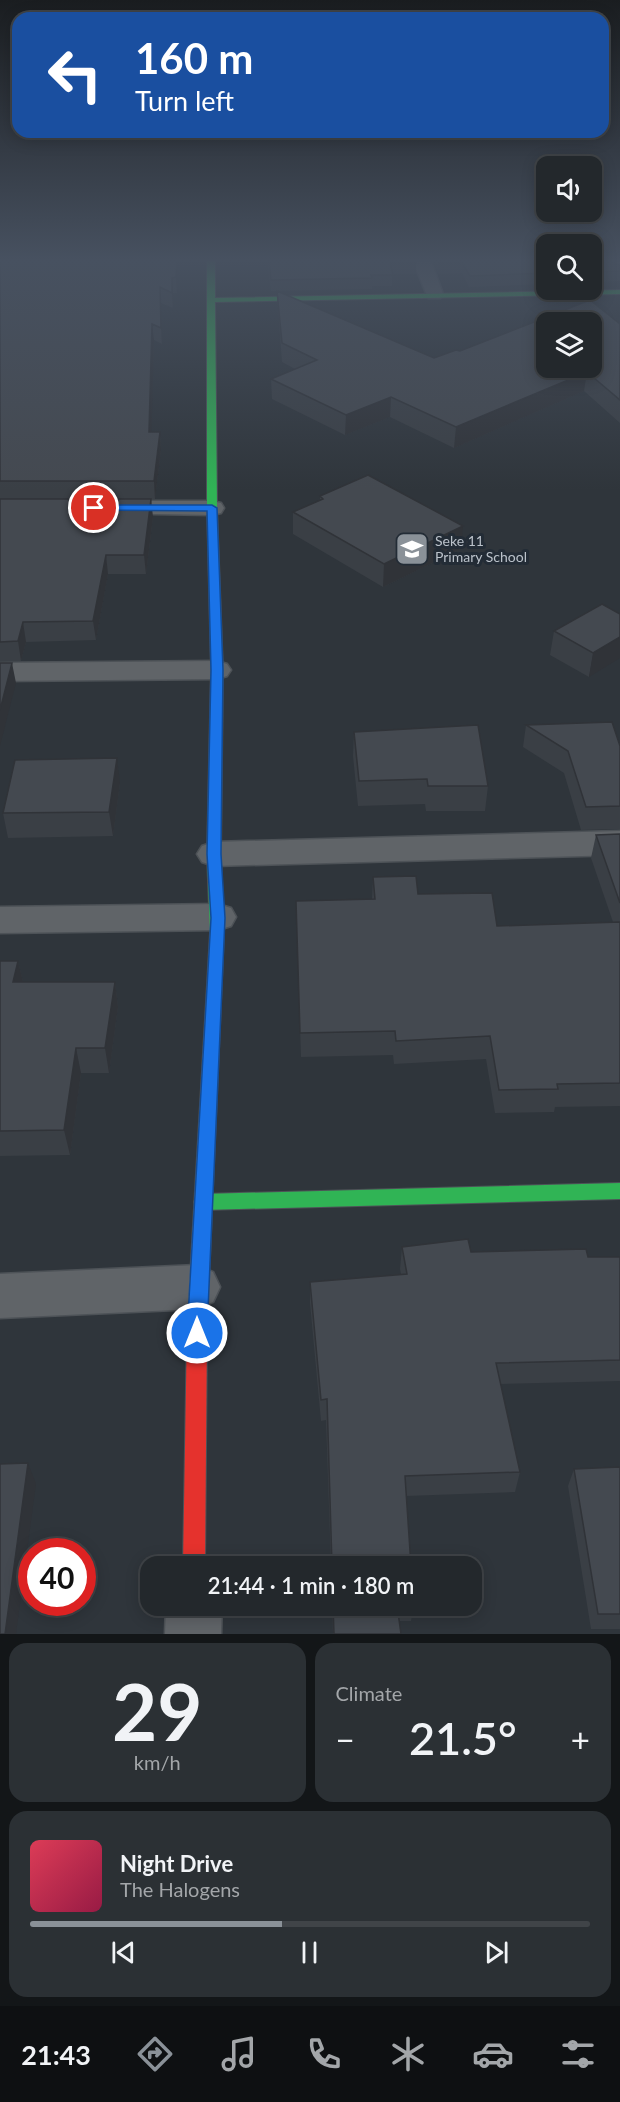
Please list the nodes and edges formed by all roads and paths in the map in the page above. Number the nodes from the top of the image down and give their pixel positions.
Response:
1 (213, 337) edge
2 (82, 508) edge
3 (212, 508) junction
4 (217, 670) junction
5 (0, 672) edge
6 (620, 843) edge
7 (214, 854) junction
8 (218, 918) junction
9 (0, 920) edge
10 (620, 1191) edge
11 (203, 1202) junction
12 (197, 1287) junction
13 (0, 1296) edge
14 (194, 1556) edge
15 (194, 1616) edge
16 (193, 1634) edge

1 - 3 street
2 - 3 street
3 - 4 street
4 - 5 street
4 - 7 street
6 - 7 street
7 - 8 street
8 - 9 street
8 - 11 street
10 - 11 street
11 - 12 street
12 - 13 street
12 - 14 street
15 - 16 street

